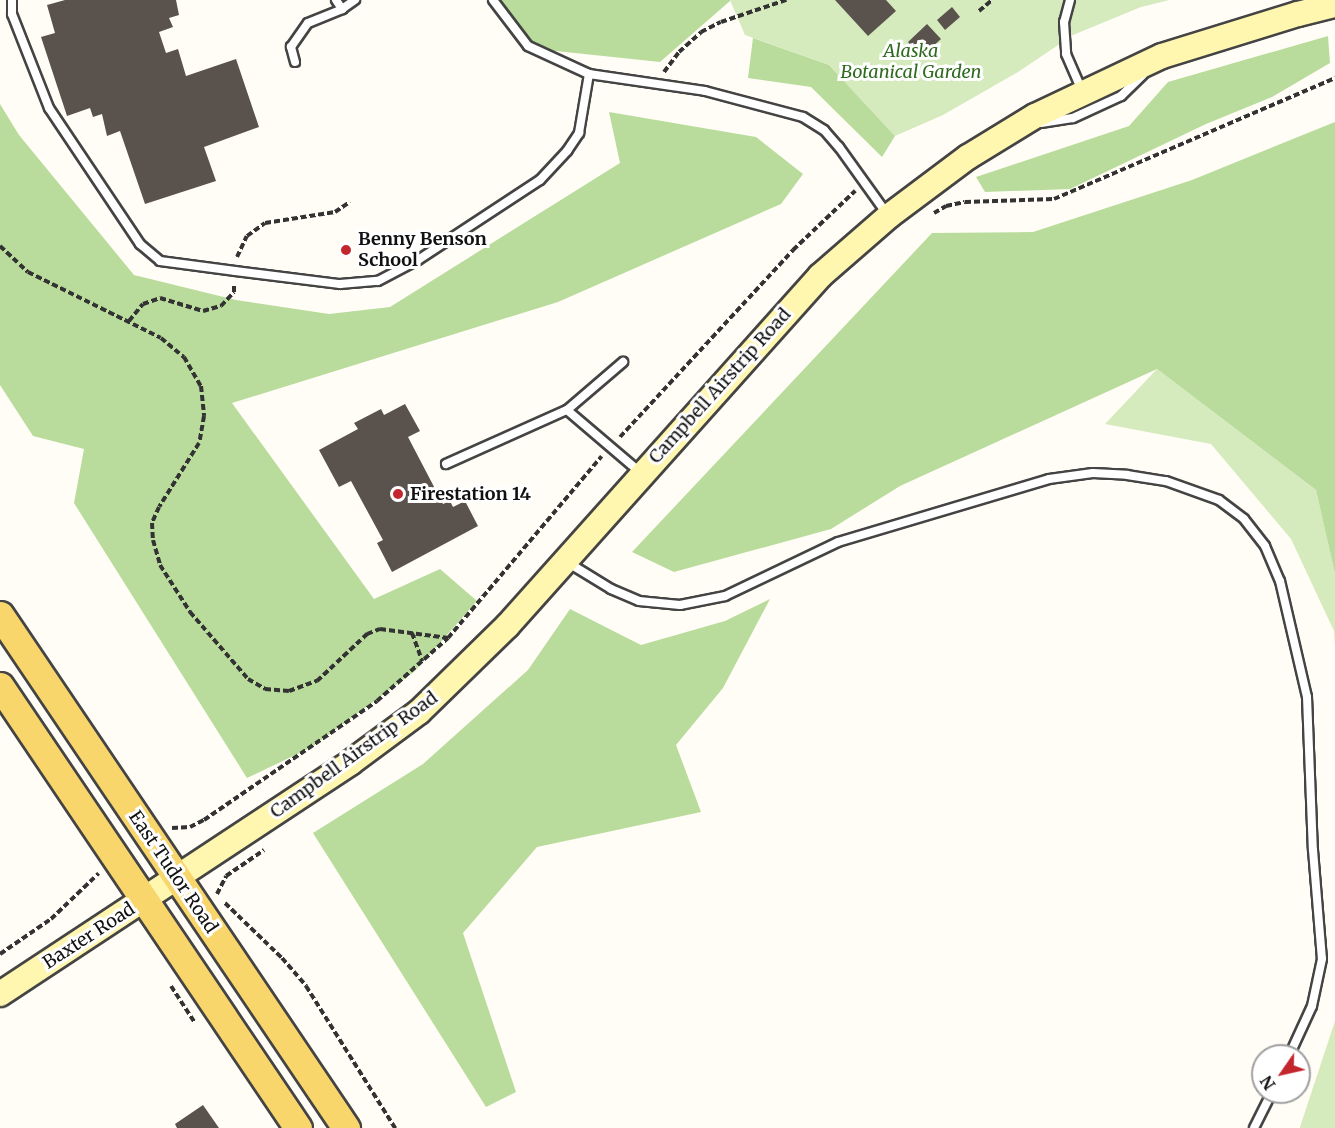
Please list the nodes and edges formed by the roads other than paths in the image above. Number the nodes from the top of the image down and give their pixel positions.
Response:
1 (12, 0) edge
2 (336, 0) edge
3 (355, 0) edge
4 (493, 0) edge
5 (1070, 0) edge
6 (1335, 5) edge
7 (342, 9) junction
8 (1162, 56) junction
9 (295, 62) dead end
10 (589, 74) junction
11 (1083, 93) junction
12 (1017, 127) junction
13 (888, 216) junction
14 (623, 362) dead end
15 (567, 410) junction
16 (446, 464) dead end
17 (642, 473) junction
18 (565, 561) junction
19 (0, 615) edge
20 (0, 686) edge
21 (177, 878) junction
22 (144, 900) junction
23 (0, 994) edge
24 (1294, 1044) edge
25 (1266, 1104) edge
26 (298, 1128) edge
27 (346, 1128) edge
28 (1254, 1128) edge

1 - 10 lane
2 - 7 lane
3 - 7 lane
4 - 10 lane
5 - 11 lane
6 - 8 street, Campbell Airstrip Road
7 - 9 lane
8 - 11 street, Campbell Airstrip Road
8 - 12 lane
10 - 13 lane
11 - 12 street, Campbell Airstrip Road
12 - 13 street, Campbell Airstrip Road
13 - 17 street, Campbell Airstrip Road
14 - 15 lane
15 - 16 lane
15 - 17 lane
17 - 18 street, Campbell Airstrip Road
18 - 21 street, Campbell Airstrip Road
18 - 24 lane
19 - 21 main road, East Tudor Road
20 - 22 main road
21 - 22 street, Baxter Road
21 - 27 main road, East Tudor Road
22 - 23 street, Baxter Road
22 - 26 main road
25 - 28 lane

